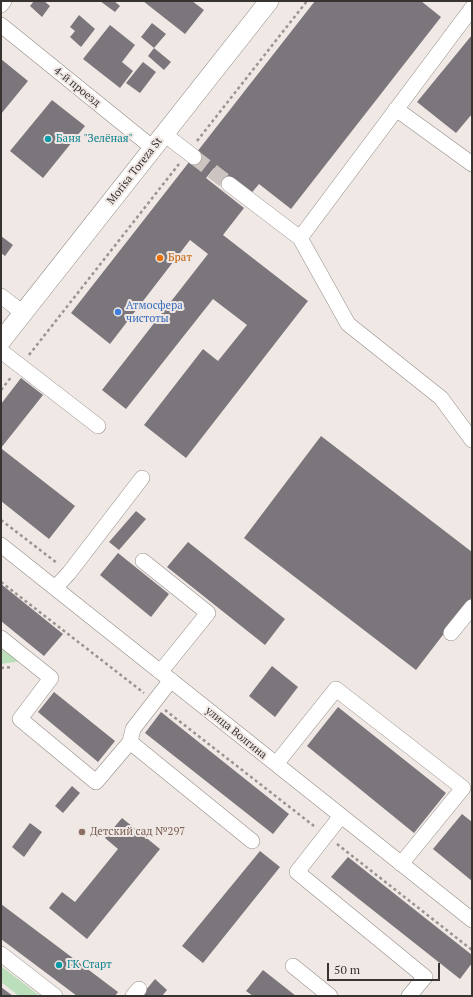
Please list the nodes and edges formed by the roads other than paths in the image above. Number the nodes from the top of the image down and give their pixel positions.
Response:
1 (4, 1) edge
2 (269, 1) edge
3 (1, 5) edge
4 (472, 8) edge
5 (1, 25) edge
6 (396, 109) junction
7 (159, 141) junction
8 (191, 155) tunnel mouth
9 (472, 164) edge
10 (229, 184) tunnel mouth
11 (300, 238) junction
12 (1, 296) edge
13 (23, 313) junction
14 (1, 341) edge
15 (1, 351) edge
16 (98, 426) dead end
17 (472, 440) edge
18 (142, 478) dead end
19 (1, 544) edge
20 (143, 561) dead end
21 (56, 588) junction
22 (472, 607) edge
23 (451, 634) dead end
24 (1, 638) edge
25 (165, 675) junction
26 (130, 742) junction
27 (276, 764) junction
28 (341, 816) junction
29 (252, 841) dead end
30 (401, 864) junction
31 (472, 920) edge
32 (1, 954) edge
33 (293, 966) dead end
34 (55, 996) edge
35 (330, 996) edge
36 (409, 996) edge

1 - 3 street
2 - 7 main road, Morisa Toreza St
4 - 6 street
5 - 7 street, 4-й проезд
6 - 9 street
6 - 11 street
7 - 8 street, 4-й проезд
7 - 13 main road, Morisa Toreza St
10 - 11 street
11 - 17 street
12 - 13 street
13 - 14 main road, Morisa Toreza St
15 - 16 street
18 - 21 street
19 - 21 street, улица Волгина
20 - 25 street
21 - 25 street, улица Волгина
22 - 23 street
24 - 26 street
25 - 26 street
25 - 27 street, улица Волгина
26 - 29 street
27 - 28 street, улица Волгина
27 - 30 street
28 - 30 street, улица Волгина
28 - 36 street
30 - 31 street, улица Волгина
32 - 34 street
33 - 35 street

